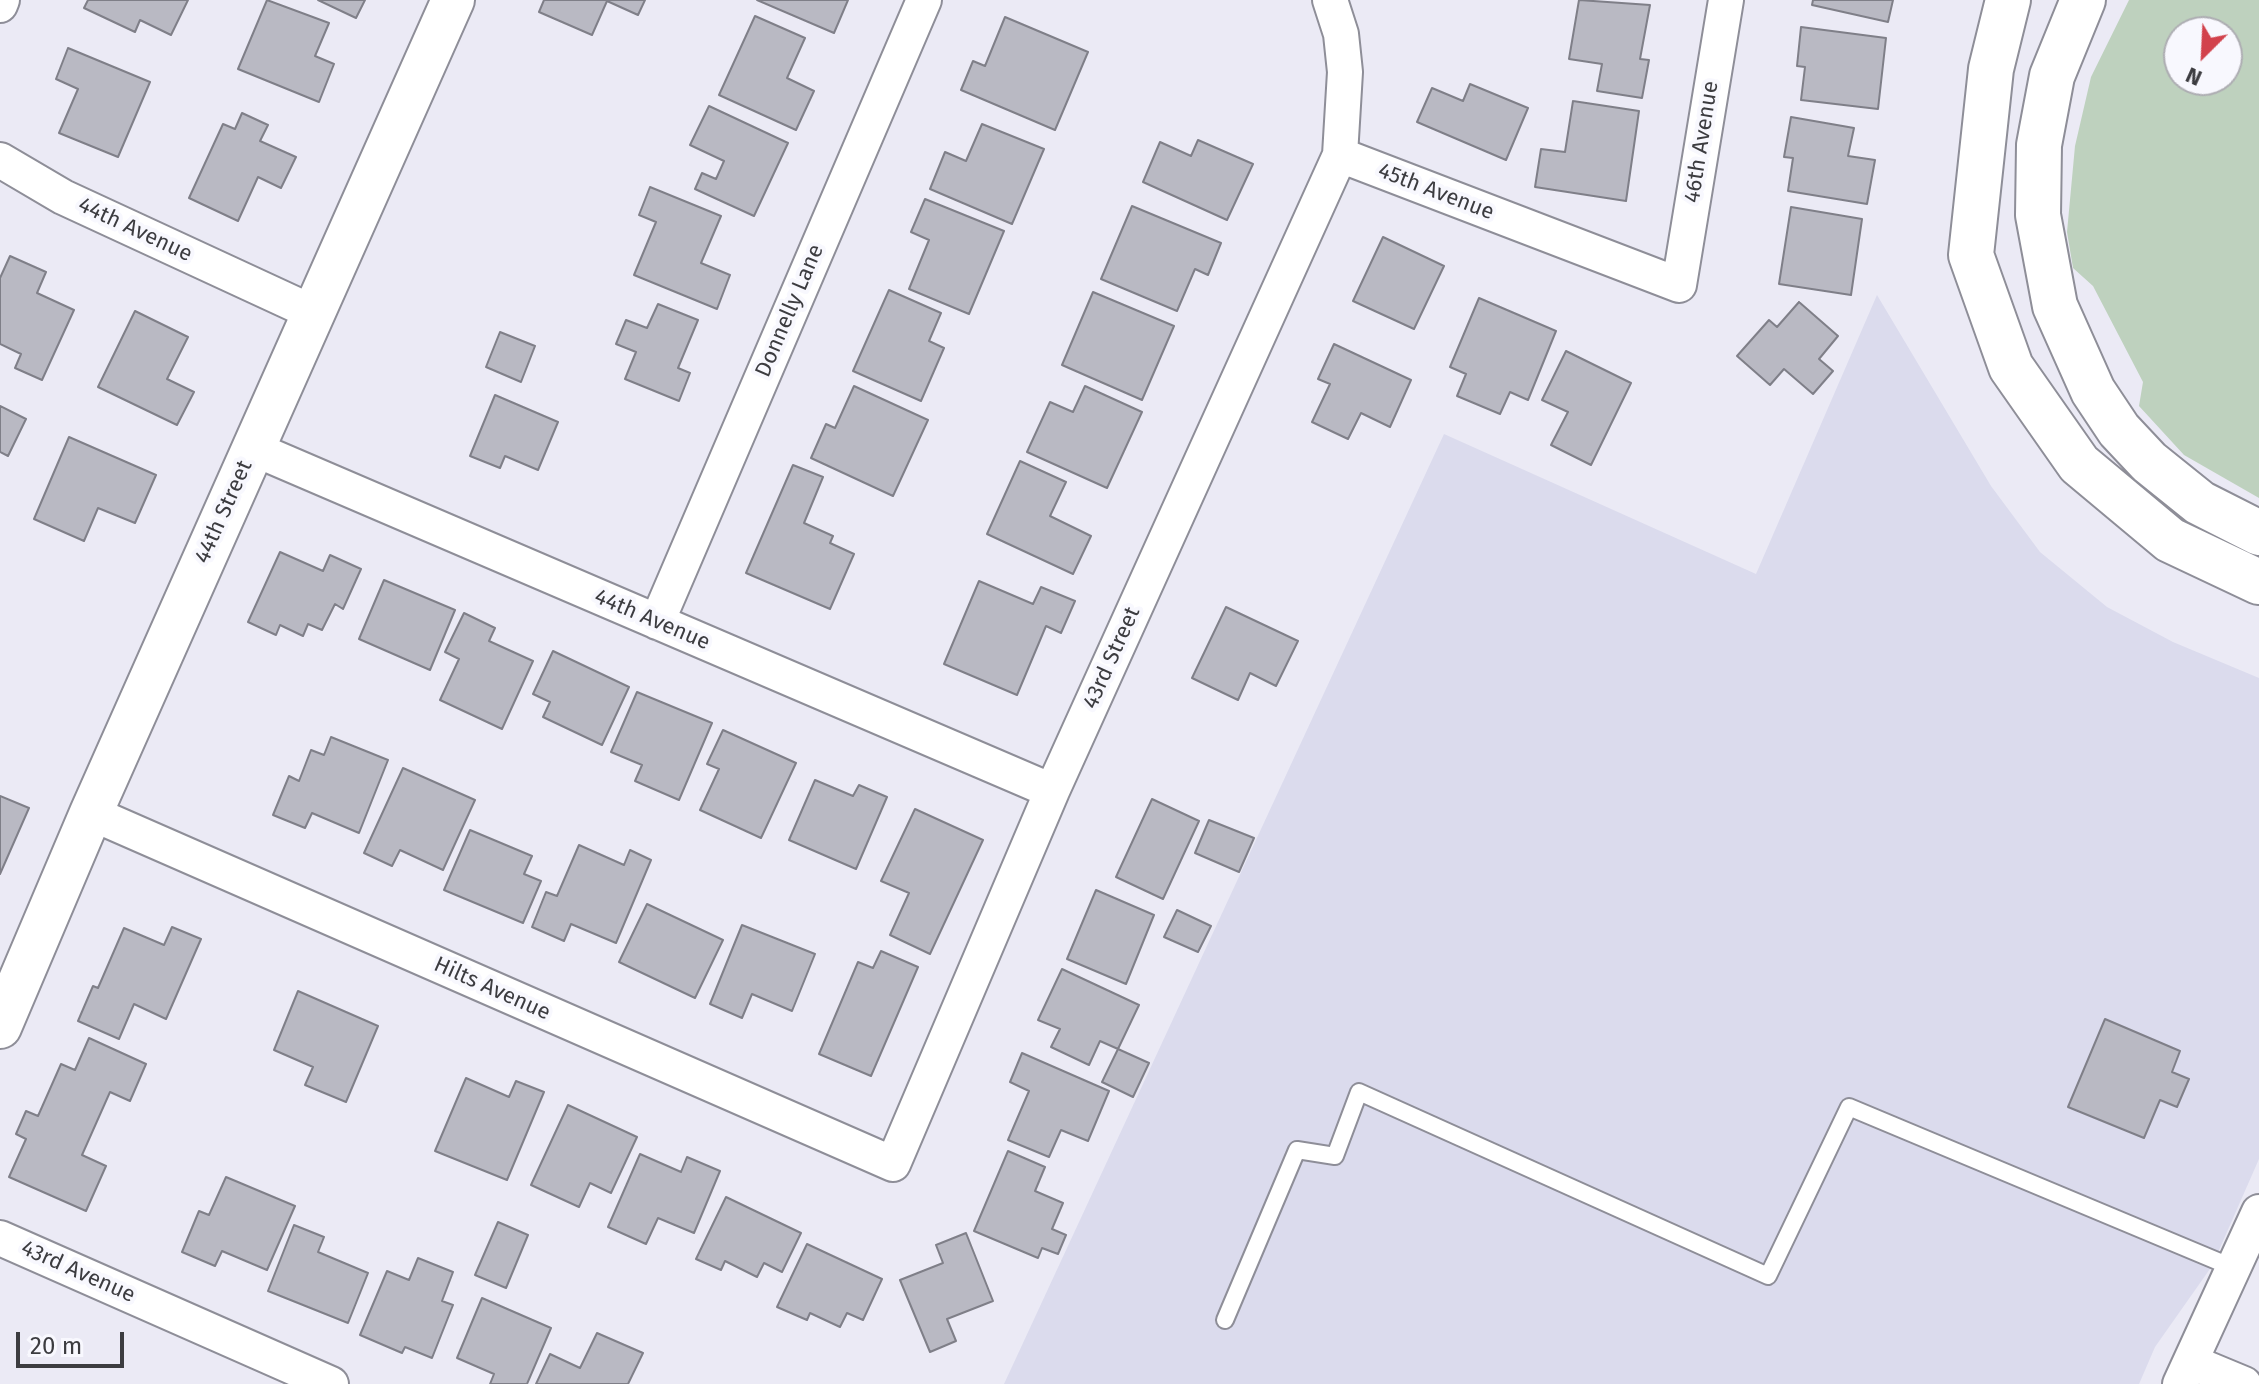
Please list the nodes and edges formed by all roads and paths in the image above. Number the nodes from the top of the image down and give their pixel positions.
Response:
1 (453, 0) edge
2 (924, 0) edge
3 (1330, 0) edge
4 (1726, 0) edge
5 (2008, 0) edge
6 (2083, 0) edge
7 (1340, 155) junction
8 (0, 160) edge
9 (1679, 285) joint
10 (316, 314) junction
11 (252, 448) junction
12 (2259, 533) edge
13 (2259, 582) edge
14 (657, 622) junction
15 (1052, 791) junction
16 (91, 813) junction
17 (11, 968) edge
18 (0, 1027) edge
19 (893, 1164) joint
20 (2259, 1212) edge
21 (0, 1238) edge
22 (2234, 1268) junction
23 (1225, 1320) dead end
24 (2185, 1373) edge
25 (331, 1384) edge
26 (2244, 1384) edge

1 - 10 street, 44th Street
2 - 14 street, Donnelly Lane
3 - 7 street
4 - 9 street, 46th Avenue
5 - 13 highway
6 - 12 highway
7 - 9 street, 45th Avenue
7 - 15 street, 43rd Street
8 - 10 street, 44th Avenue
10 - 11 street, 44th Street
11 - 14 street, 44th Avenue
11 - 16 street, 44th Street
14 - 15 street, 44th Avenue
15 - 19 street, 43rd Street
16 - 17 street, 44th Street
16 - 19 street, Hilts Avenue
17 - 18 street, 44th Street
20 - 22 street
21 - 25 street, 43rd Avenue
22 - 23 lane
22 - 24 street
24 - 26 street

